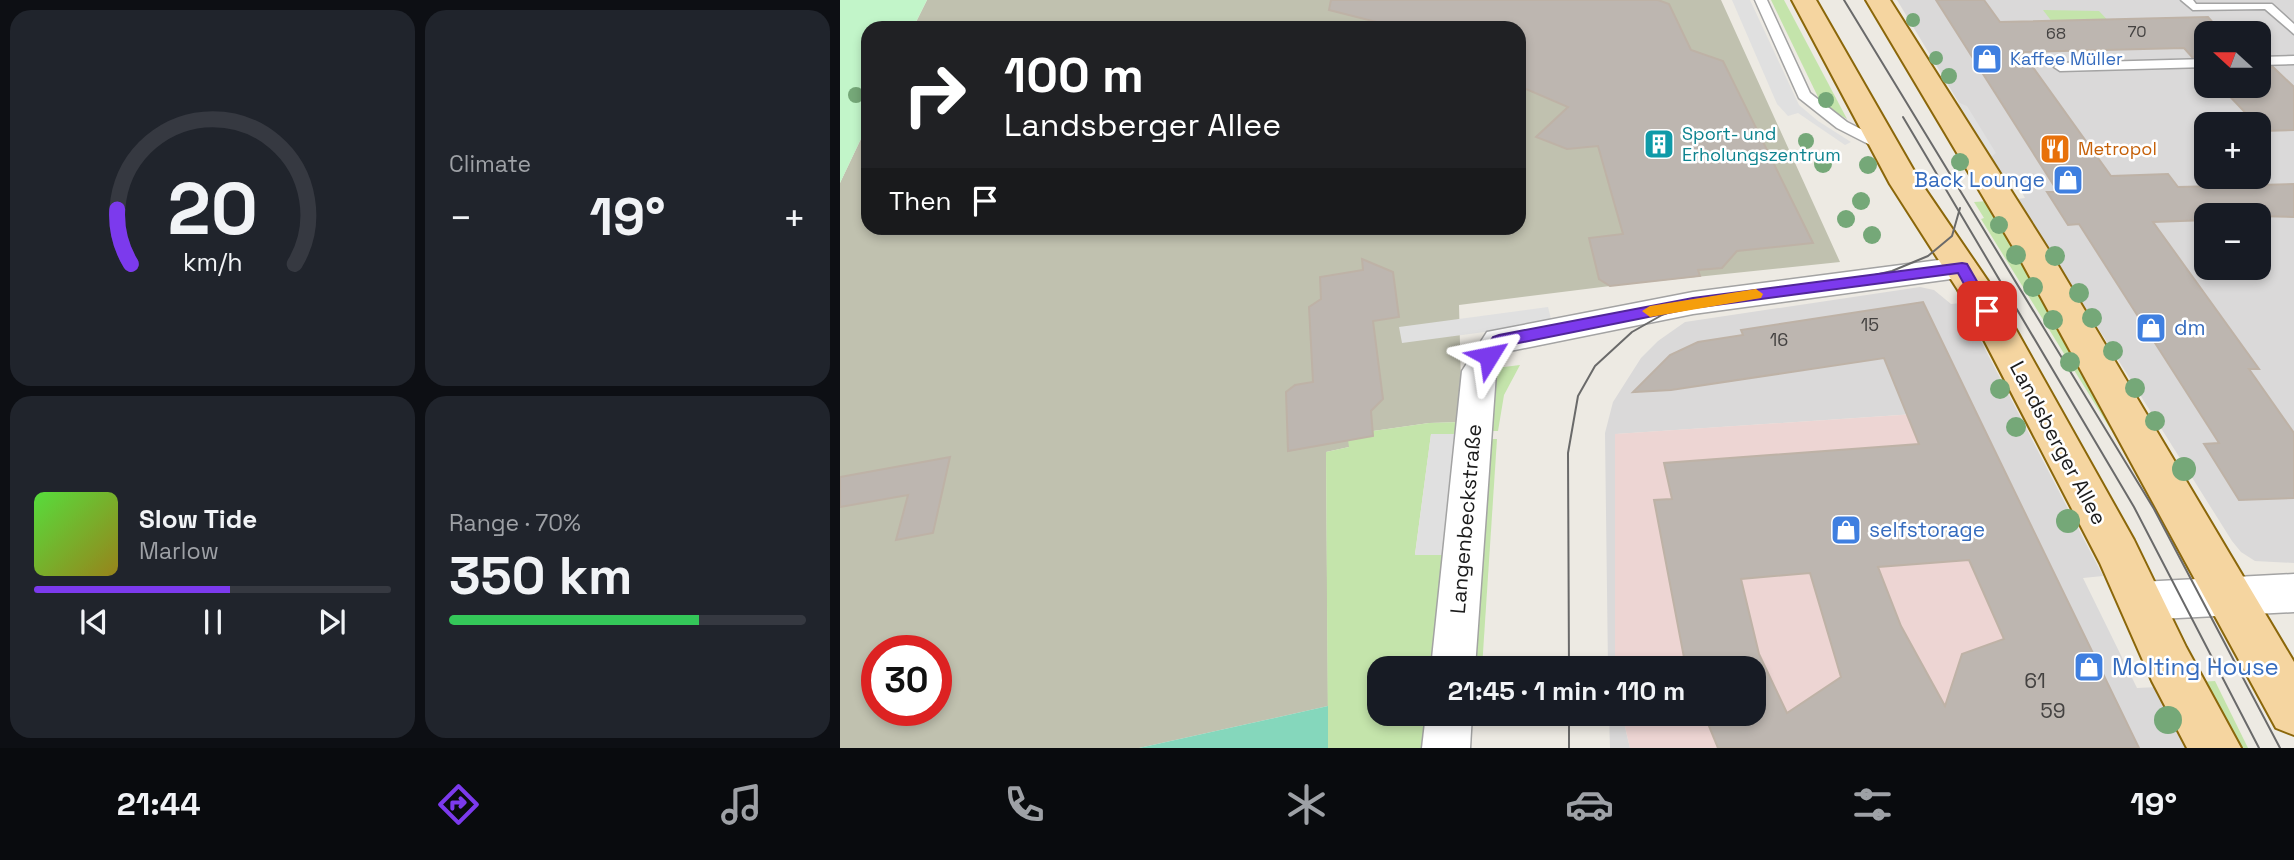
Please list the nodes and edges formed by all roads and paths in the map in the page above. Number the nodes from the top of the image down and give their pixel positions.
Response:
1 (1761, 0) edge
2 (1804, 0) edge
3 (1878, 0) edge
4 (2186, 0) edge
5 (2294, 30) edge
6 (2294, 60) edge
7 (2272, 61) edge
8 (2194, 63) edge
9 (2060, 67) dead end
10 (1885, 147) junction
11 (1948, 270) junction
12 (2294, 593) edge
13 (2230, 595) junction
14 (2140, 601) junction
15 (1454, 656) edge
16 (2294, 710) edge
17 (1448, 726) edge
18 (1446, 748) edge
19 (2215, 748) edge

1 - 10 lane
2 - 10 main road, Landsberger Allee
3 - 13 main road
4 - 5 lane
6 - 7 lane
8 - 9 lane
10 - 11 main road, Landsberger Allee
11 - 14 main road, Landsberger Allee
11 - 15 street, Langenbeckstraße
12 - 13 street
13 - 14 street
13 - 16 main road
14 - 19 main road, Landsberger Allee
17 - 18 street

